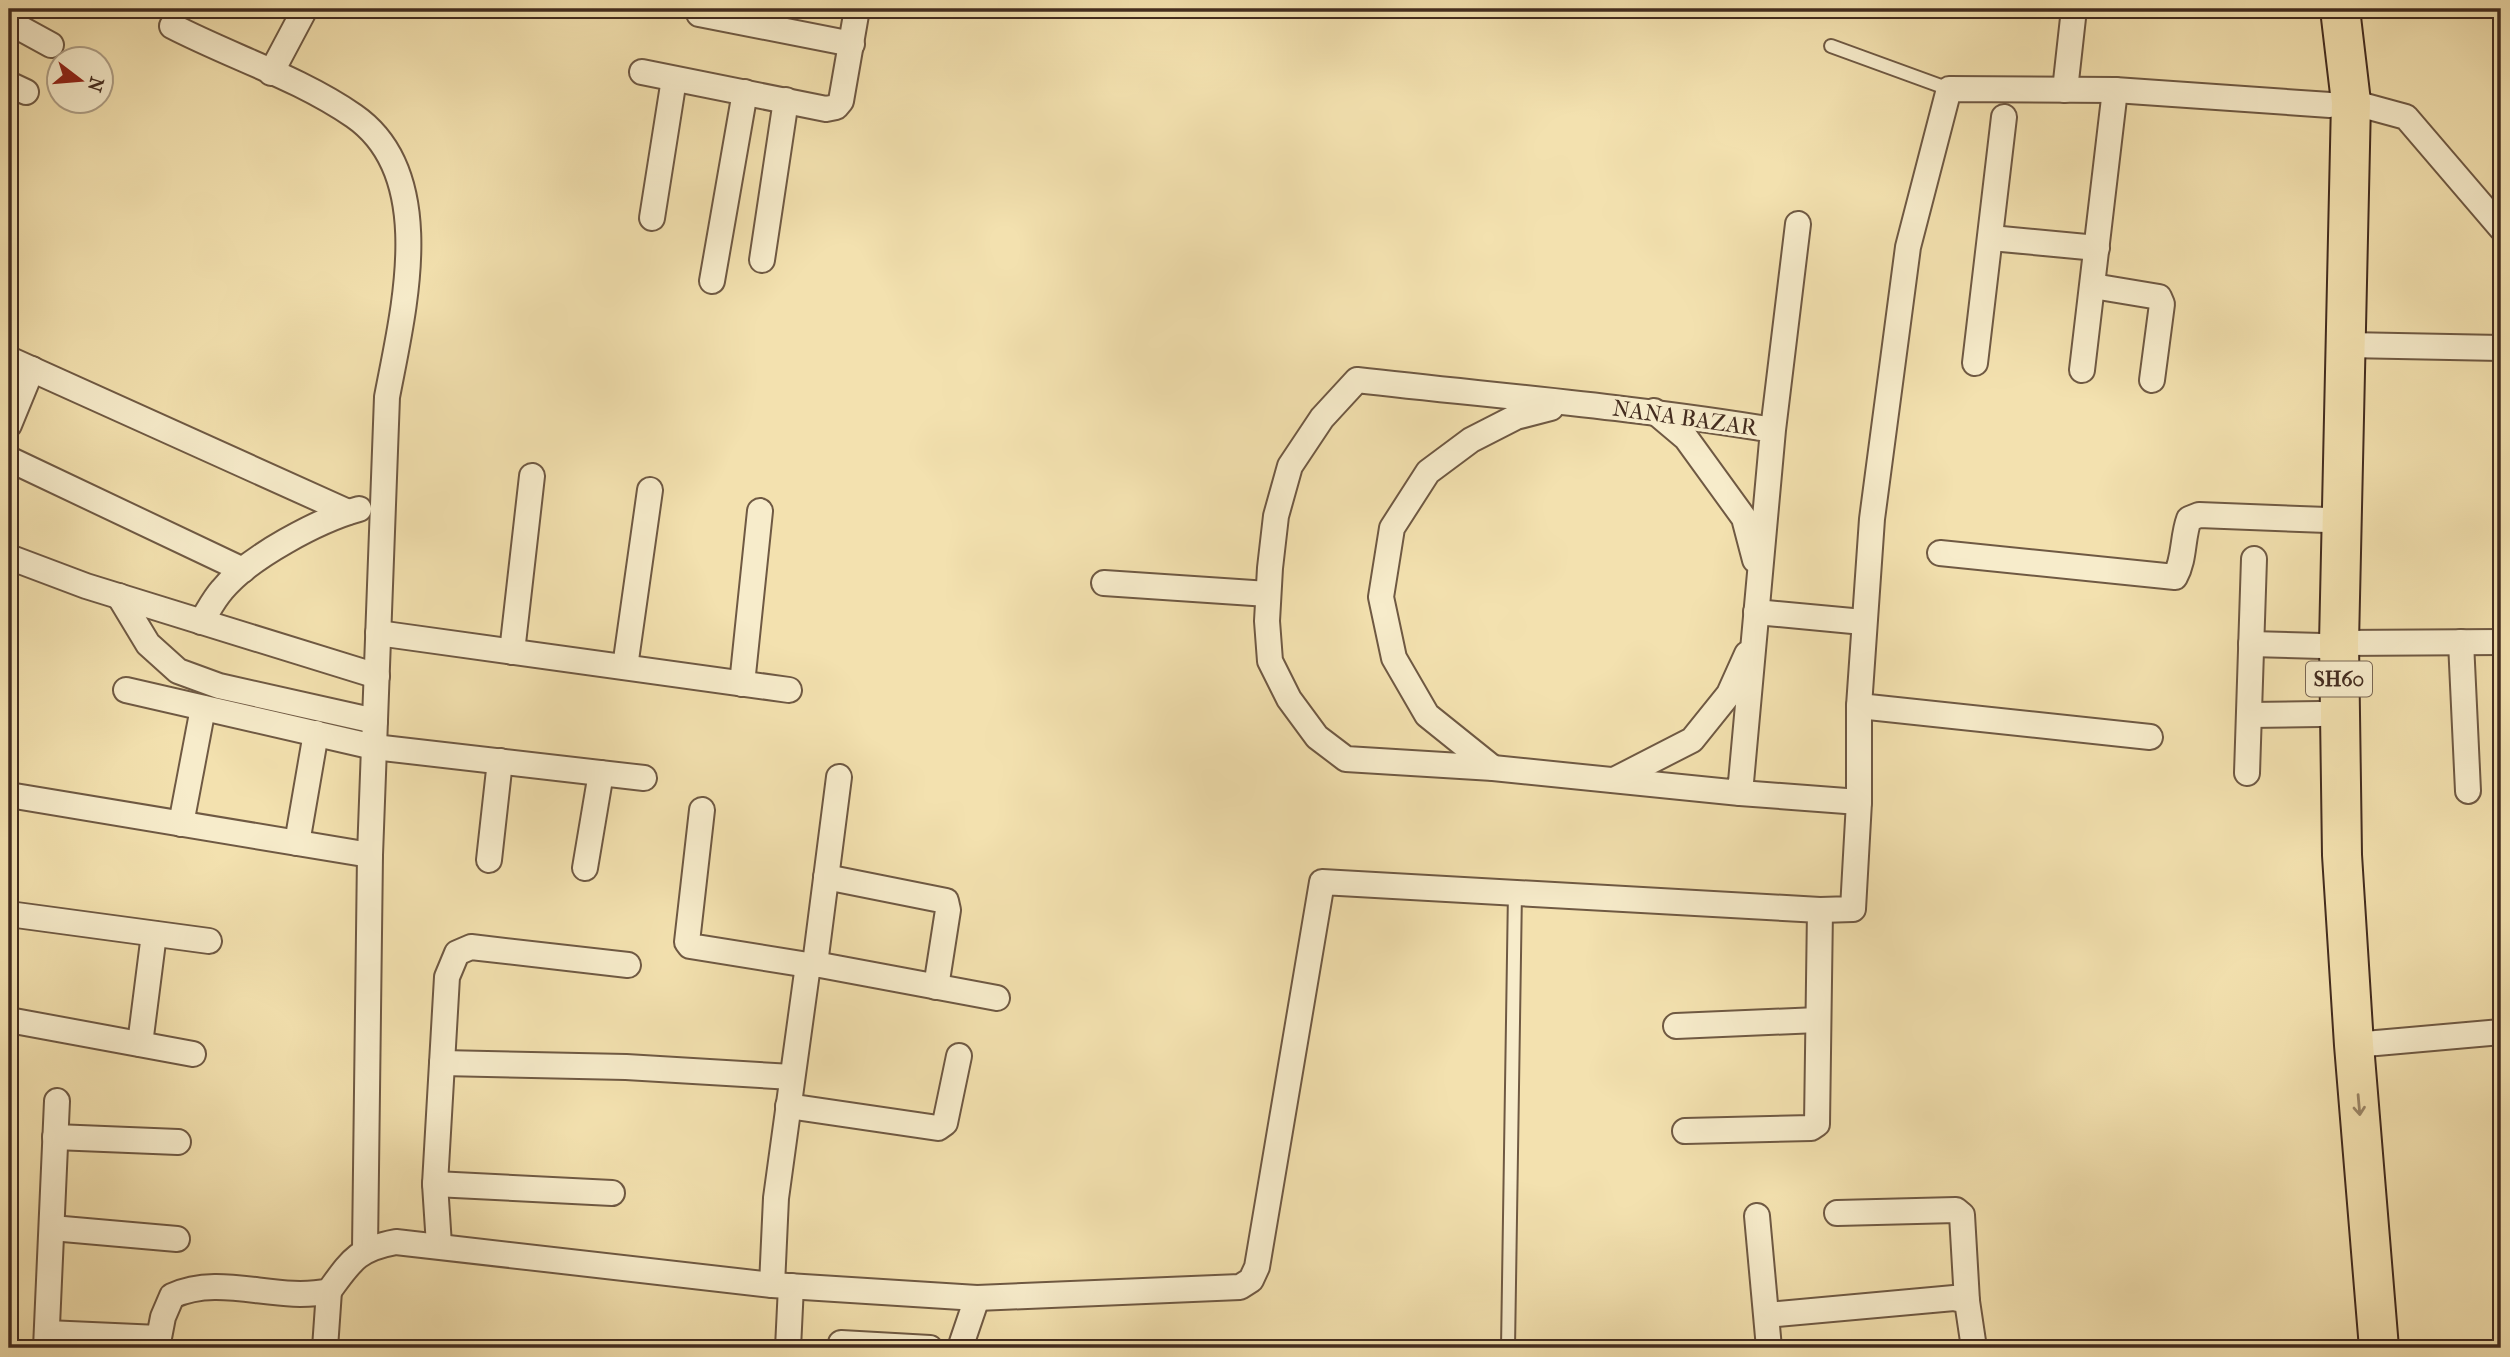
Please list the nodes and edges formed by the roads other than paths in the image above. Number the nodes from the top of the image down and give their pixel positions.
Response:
1 (304, 9) edge
2 (857, 9) edge
3 (2074, 9) edge
4 (2322, 9) edge
5 (2340, 9) edge
6 (699, 15) dead end
7 (9, 22) edge
8 (172, 26) dead end
9 (852, 44) junction
10 (51, 45) dead end
11 (1831, 46) dead end
12 (642, 72) dead end
13 (271, 73) junction
14 (674, 79) junction
15 (1949, 89) junction
16 (2065, 90) junction
17 (2115, 90) junction
18 (745, 92) junction
19 (786, 100) junction
20 (2340, 103) junction
21 (2004, 117) dead end
22 (652, 218) dead end
23 (1798, 225) dead end
24 (2501, 229) edge
25 (1991, 238) junction
26 (2097, 248) junction
27 (762, 260) dead end
28 (712, 281) dead end
29 (2093, 286) junction
30 (2347, 345) junction
31 (2501, 348) edge
32 (9, 359) edge
33 (1975, 363) dead end
34 (32, 369) junction
35 (2082, 370) dead end
36 (2152, 380) dead end
37 (1567, 404) junction
38 (1654, 411) junction
39 (9, 425) edge
40 (1773, 430) junction
41 (9, 459) edge
42 (532, 476) dead end
43 (650, 490) dead end
44 (383, 502) junction
45 (760, 511) dead end
46 (348, 512) junction
47 (2327, 520) junction
48 (1940, 553) dead end
49 (9, 557) edge
50 (2253, 559) dead end
51 (243, 570) junction
52 (1760, 576) junction
53 (1104, 583) dead end
54 (1268, 594) junction
55 (119, 596) junction
56 (1756, 612) junction
57 (201, 622) junction
58 (1863, 622) junction
59 (378, 633) junction
60 (1754, 638) junction
61 (2460, 642) junction
62 (2501, 642) edge
63 (2251, 644) junction
64 (2330, 645) junction
65 (512, 652) junction
66 (625, 667) junction
67 (377, 676) junction
68 (742, 684) junction
69 (126, 690) dead end
70 (789, 690) dead end
71 (1859, 706) junction
72 (203, 708) junction
73 (2320, 714) junction
74 (2249, 715) junction
75 (375, 721) junction
76 (316, 733) junction
77 (2150, 737) dead end
78 (374, 747) junction
79 (500, 761) junction
80 (1493, 768) junction
81 (601, 773) junction
82 (2247, 774) dead end
83 (839, 777) dead end
84 (644, 778) dead end
85 (1614, 780) junction
86 (2468, 791) dead end
87 (1741, 793) junction
88 (9, 795) edge
89 (1859, 802) junction
90 (702, 810) dead end
91 (181, 824) junction
92 (298, 843) junction
93 (370, 855) junction
94 (489, 860) dead end
95 (585, 868) dead end
96 (826, 877) junction
97 (1515, 891) junction
98 (1820, 910) junction
99 (9, 914) edge
100 (155, 933) junction
101 (208, 941) dead end
102 (811, 964) junction
103 (628, 965) dead end
104 (936, 987) junction
105 (996, 998) dead end
106 (9, 1020) edge
107 (1818, 1020) junction
108 (1676, 1026) dead end
109 (2501, 1032) edge
110 (140, 1044) junction
111 (2354, 1045) junction
112 (193, 1054) dead end
113 (959, 1056) dead end
114 (442, 1063) junction
115 (792, 1077) junction
116 (57, 1101) dead end
117 (788, 1107) junction
118 (1685, 1131) dead end
119 (55, 1137) junction
120 (178, 1143) dead end
121 (435, 1184) junction
122 (612, 1193) dead end
123 (1837, 1213) dead end
124 (1757, 1216) dead end
125 (52, 1228) junction
126 (177, 1238) dead end
127 (439, 1245) junction
128 (365, 1249) junction
129 (781, 1285) junction
130 (329, 1291) junction
131 (976, 1298) junction
132 (1967, 1301) junction
133 (1767, 1315) junction
134 (47, 1341) edge
135 (158, 1343) edge
136 (841, 1343) dead end
137 (325, 1348) edge
138 (788, 1348) edge
139 (930, 1348) edge
140 (960, 1348) edge
141 (1508, 1348) edge
142 (1769, 1348) edge
143 (1974, 1348) edge
144 (2356, 1348) edge
145 (2379, 1348) edge

1 - 13 street
2 - 9 street
3 - 16 street
4 - 20 main road, SH60
5 - 20 main road, SH60
6 - 9 street
7 - 10 street
8 - 13 street
9 - 19 street
11 - 15 lane
12 - 14 street
13 - 44 street
14 - 18 street
14 - 22 street
15 - 16 street
15 - 58 street
16 - 17 street
17 - 20 street
17 - 26 street
18 - 19 street
18 - 28 street
19 - 27 street
20 - 24 street
20 - 30 main road, SH60
20 - 47 main road, SH60
21 - 25 street
23 - 40 street
25 - 26 street
25 - 33 street
26 - 29 street
29 - 35 street
29 - 36 street
30 - 31 street
30 - 64 main road, SH60
32 - 34 street
34 - 39 street
34 - 46 street
37 - 38 street, NANA BAZAR
37 - 54 street, NANA BAZAR
37 - 80 street
38 - 40 street, NANA BAZAR
38 - 52 street
40 - 52 street, NANA BAZAR
41 - 51 street
42 - 65 street
43 - 66 street
44 - 46 street
44 - 59 street
45 - 68 street
46 - 51 street
47 - 48 street
47 - 64 main road, SH60
49 - 55 street
50 - 63 street
51 - 57 street
52 - 56 street, NANA BAZAR
53 - 54 street
54 - 80 street, NANA BAZAR
55 - 57 street
55 - 75 street
56 - 58 street
56 - 60 street, NANA BAZAR
57 - 67 street
58 - 71 street
59 - 65 street
59 - 67 street
60 - 85 street
60 - 87 street, NANA BAZAR
61 - 62 street
61 - 64 street
61 - 86 street
63 - 64 street
63 - 74 street
64 - 73 main road, SH60
64 - 111 main road, SH60
65 - 66 street
66 - 68 street
67 - 75 street
68 - 70 street
69 - 72 street
71 - 77 street
71 - 89 street
72 - 76 street
72 - 91 street
73 - 74 street
73 - 144 main road, SH60
74 - 82 street
75 - 78 street
76 - 78 street
76 - 92 street
78 - 79 street
78 - 93 street
79 - 81 street
79 - 94 street
80 - 85 street, NANA BAZAR
81 - 84 street
81 - 95 street
83 - 96 street
85 - 87 street, NANA BAZAR
87 - 89 street
88 - 91 street
89 - 98 street
90 - 102 street
91 - 92 street
92 - 93 street
93 - 128 street
96 - 102 street
96 - 104 street
97 - 98 street
97 - 131 street
97 - 141 lane
98 - 107 street
99 - 100 street
100 - 101 street
100 - 110 street
102 - 104 street
102 - 115 street
103 - 114 street
104 - 105 street
106 - 110 street
107 - 108 street
107 - 118 street
109 - 111 street
110 - 112 street
111 -> 145 main road, SH60
113 - 117 street
114 - 115 street
114 - 121 street
115 - 117 street
116 - 119 street
117 - 129 street
119 - 120 street
119 - 125 street
121 - 122 street
121 - 127 street
123 - 132 street
124 - 133 street
125 - 126 street
125 - 134 street
127 - 128 street
127 - 129 street
128 - 130 street
129 - 131 street
129 - 138 street
130 - 135 street
130 - 137 street
131 - 140 street
132 - 133 street
132 - 143 street
133 - 142 street
134 - 135 street
136 - 139 street

